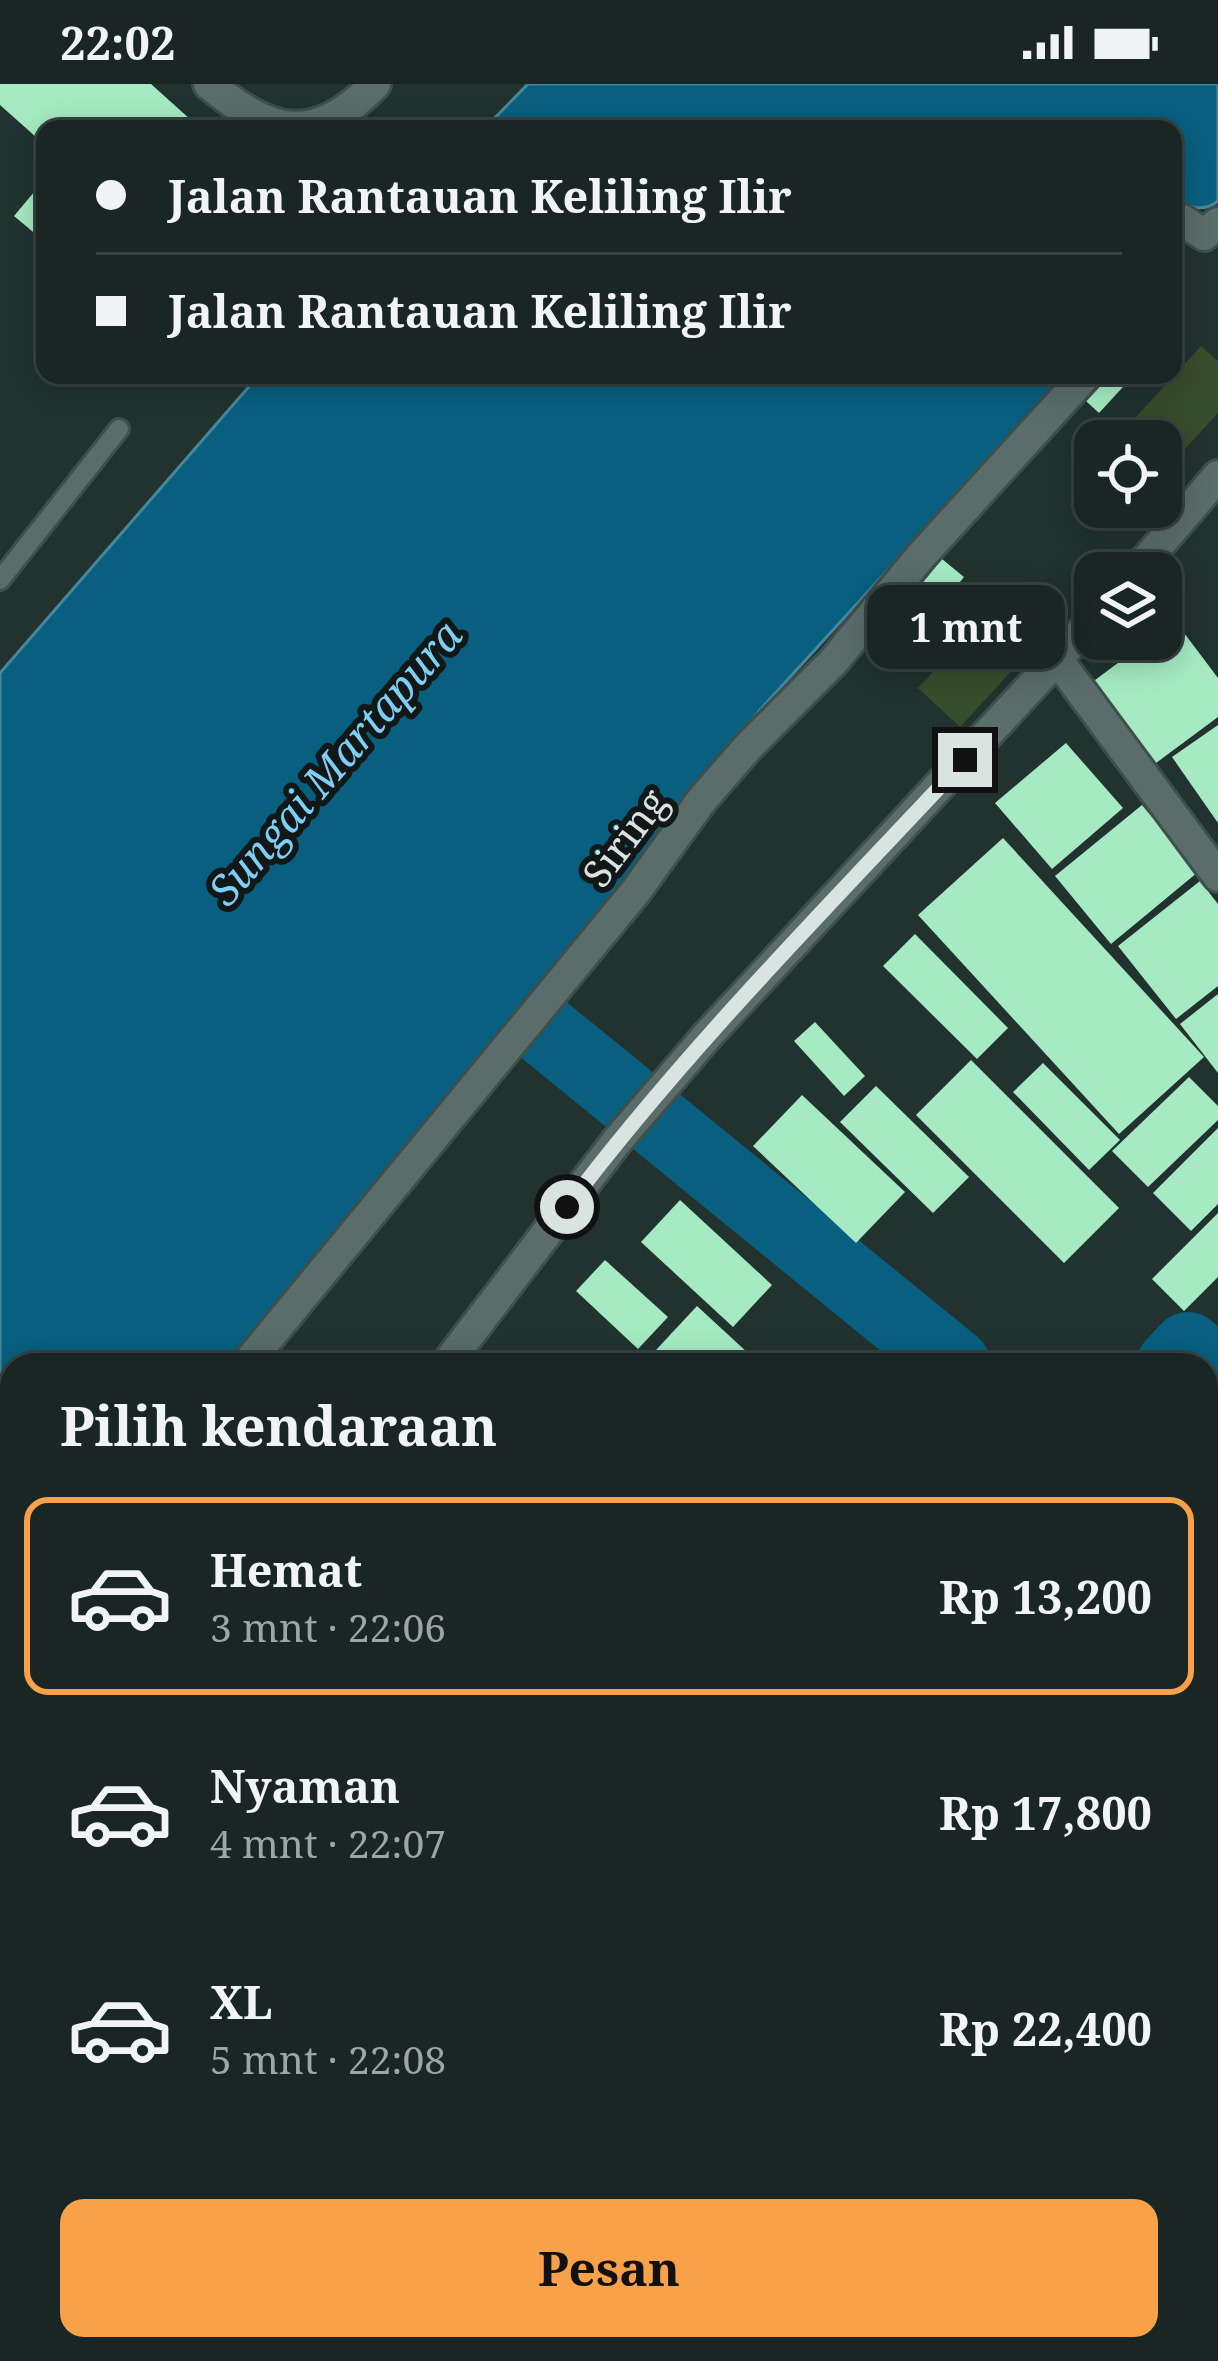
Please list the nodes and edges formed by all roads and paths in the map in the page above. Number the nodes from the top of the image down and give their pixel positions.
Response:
1 (209, 84) edge
2 (375, 84) edge
3 (260, 120) edge
4 (325, 120) edge
5 (1182, 220) edge
6 (1218, 223) edge
7 (1078, 384) edge
8 (119, 429) dead end
9 (1218, 476) edge
10 (1153, 552) edge
11 (0, 580) edge
12 (1074, 641) edge
13 (1058, 659) junction
14 (1218, 876) edge
15 (256, 1353) edge
16 (455, 1353) edge

1 - 3 street
2 - 4 street
5 - 6 street
7 - 15 street, Siring
8 - 11 lane
9 - 10 street
12 - 13 street
13 - 14 street
13 - 16 street

